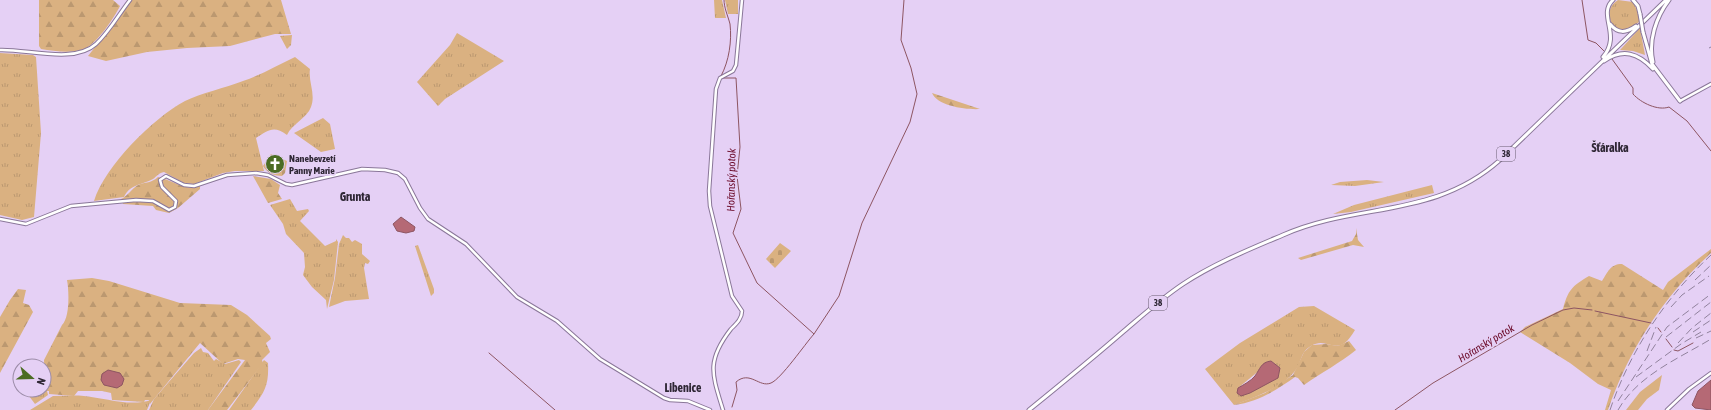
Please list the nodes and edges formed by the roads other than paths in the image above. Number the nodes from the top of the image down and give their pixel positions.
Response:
1 (130, 0) edge
2 (742, 0) edge
3 (1613, 0) edge
4 (1633, 0) edge
5 (1666, 0) edge
6 (1669, 0) edge
7 (1646, 19) junction
8 (1608, 21) junction
9 (0, 50) edge
10 (1610, 54) junction
11 (1606, 57) junction
12 (1656, 71) junction
13 (1711, 84) edge
14 (1680, 101) joint
15 (0, 219) edge
16 (1711, 372) edge
17 (710, 410) edge
18 (723, 410) edge
19 (1029, 410) edge
20 (1667, 410) edge

1 - 9 street
2 - 18 street
3 - 8 main road
4 - 12 main road, bridge
5 - 7 main road
6 - 12 main road
7 - 8 main road
7 - 10 main road
8 - 10 main road
10 - 11 main road
10 - 11 main road
10 - 12 main road
11 - 19 main road, 38
12 - 14 main road
13 - 14 street
15 - 17 street
16 - 20 street

